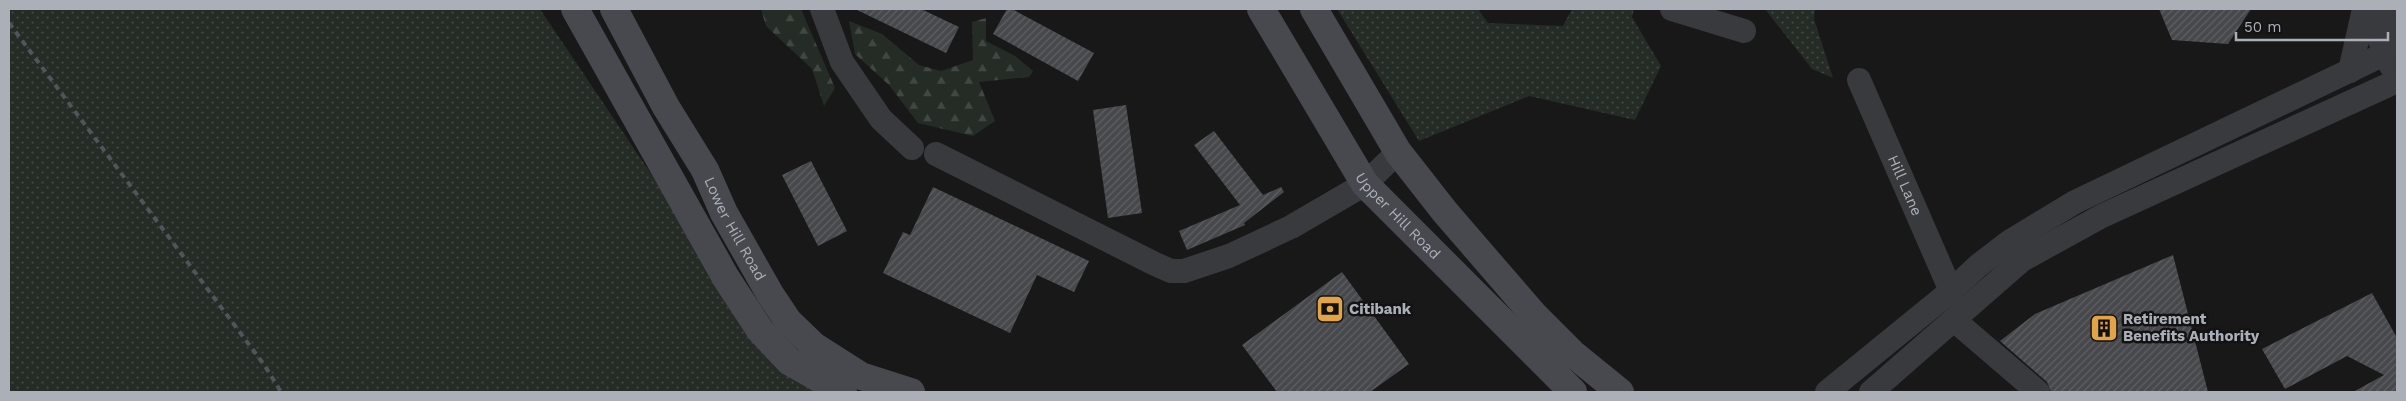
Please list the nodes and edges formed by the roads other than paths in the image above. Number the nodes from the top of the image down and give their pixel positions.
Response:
1 (575, 9) edge
2 (614, 9) edge
3 (822, 9) edge
4 (1261, 9) edge
5 (1314, 9) edge
6 (1672, 9) edge
7 (2365, 9) edge
8 (2390, 9) edge
9 (2397, 27) edge
10 (1744, 30) dead end
11 (2391, 50) edge
12 (2350, 71) junction
13 (1858, 80) dead end
14 (2397, 82) edge
15 (912, 148) dead end
16 (1398, 152) junction
17 (936, 154) dead end
18 (1365, 184) junction
19 (1951, 291) junction
20 (1954, 320) junction
21 (843, 392) edge
22 (911, 392) edge
23 (1573, 392) edge
24 (1620, 392) edge
25 (1827, 392) edge
26 (1871, 392) edge
27 (2038, 392) edge

1 - 21 street, Lower Hill Road
2 - 22 street, Lower Hill Road
3 - 15 street
4 - 18 street, Upper Hill Road
5 - 16 street
6 - 10 street
7 - 11 street
7 - 12 street
8 - 9 street
11 - 12 street
11 - 14 street
12 - 19 street
13 - 19 street, Hill Lane
14 - 20 street
16 - 18 street
16 - 24 street
17 - 18 street
18 - 23 street, Upper Hill Road
19 - 25 street
20 - 26 street
20 - 27 street

